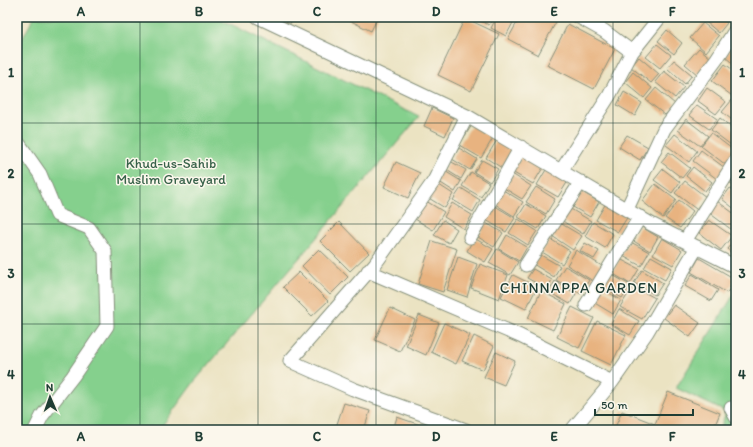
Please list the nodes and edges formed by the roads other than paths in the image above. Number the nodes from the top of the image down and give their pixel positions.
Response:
1 (258, 17) edge
2 (578, 17) edge
3 (660, 17) edge
4 (736, 29) edge
5 (632, 52) junction
6 (467, 116) junction
7 (17, 141) edge
8 (521, 147) junction
9 (736, 160) edge
10 (561, 171) junction
11 (581, 182) junction
12 (627, 209) junction
13 (640, 217) junction
14 (470, 238) dead end
15 (685, 241) junction
16 (696, 247) junction
17 (526, 265) dead end
18 (736, 267) edge
19 (368, 271) junction
20 (586, 305) dead end
21 (612, 382) junction
22 (35, 430) edge
23 (466, 430) edge
24 (572, 430) edge

1 - 6 street
2 - 5 street
3 - 5 street
4 - 12 street
5 - 10 street
6 - 8 street
6 - 19 street
7 - 22 street
8 - 10 street
8 - 14 street
9 - 15 street
10 - 11 street
11 - 12 street
11 - 17 street
12 - 13 street
13 - 15 street
13 - 20 street
15 - 16 street
16 - 18 street
16 - 21 street
19 - 21 street
19 - 23 street
21 - 24 street

